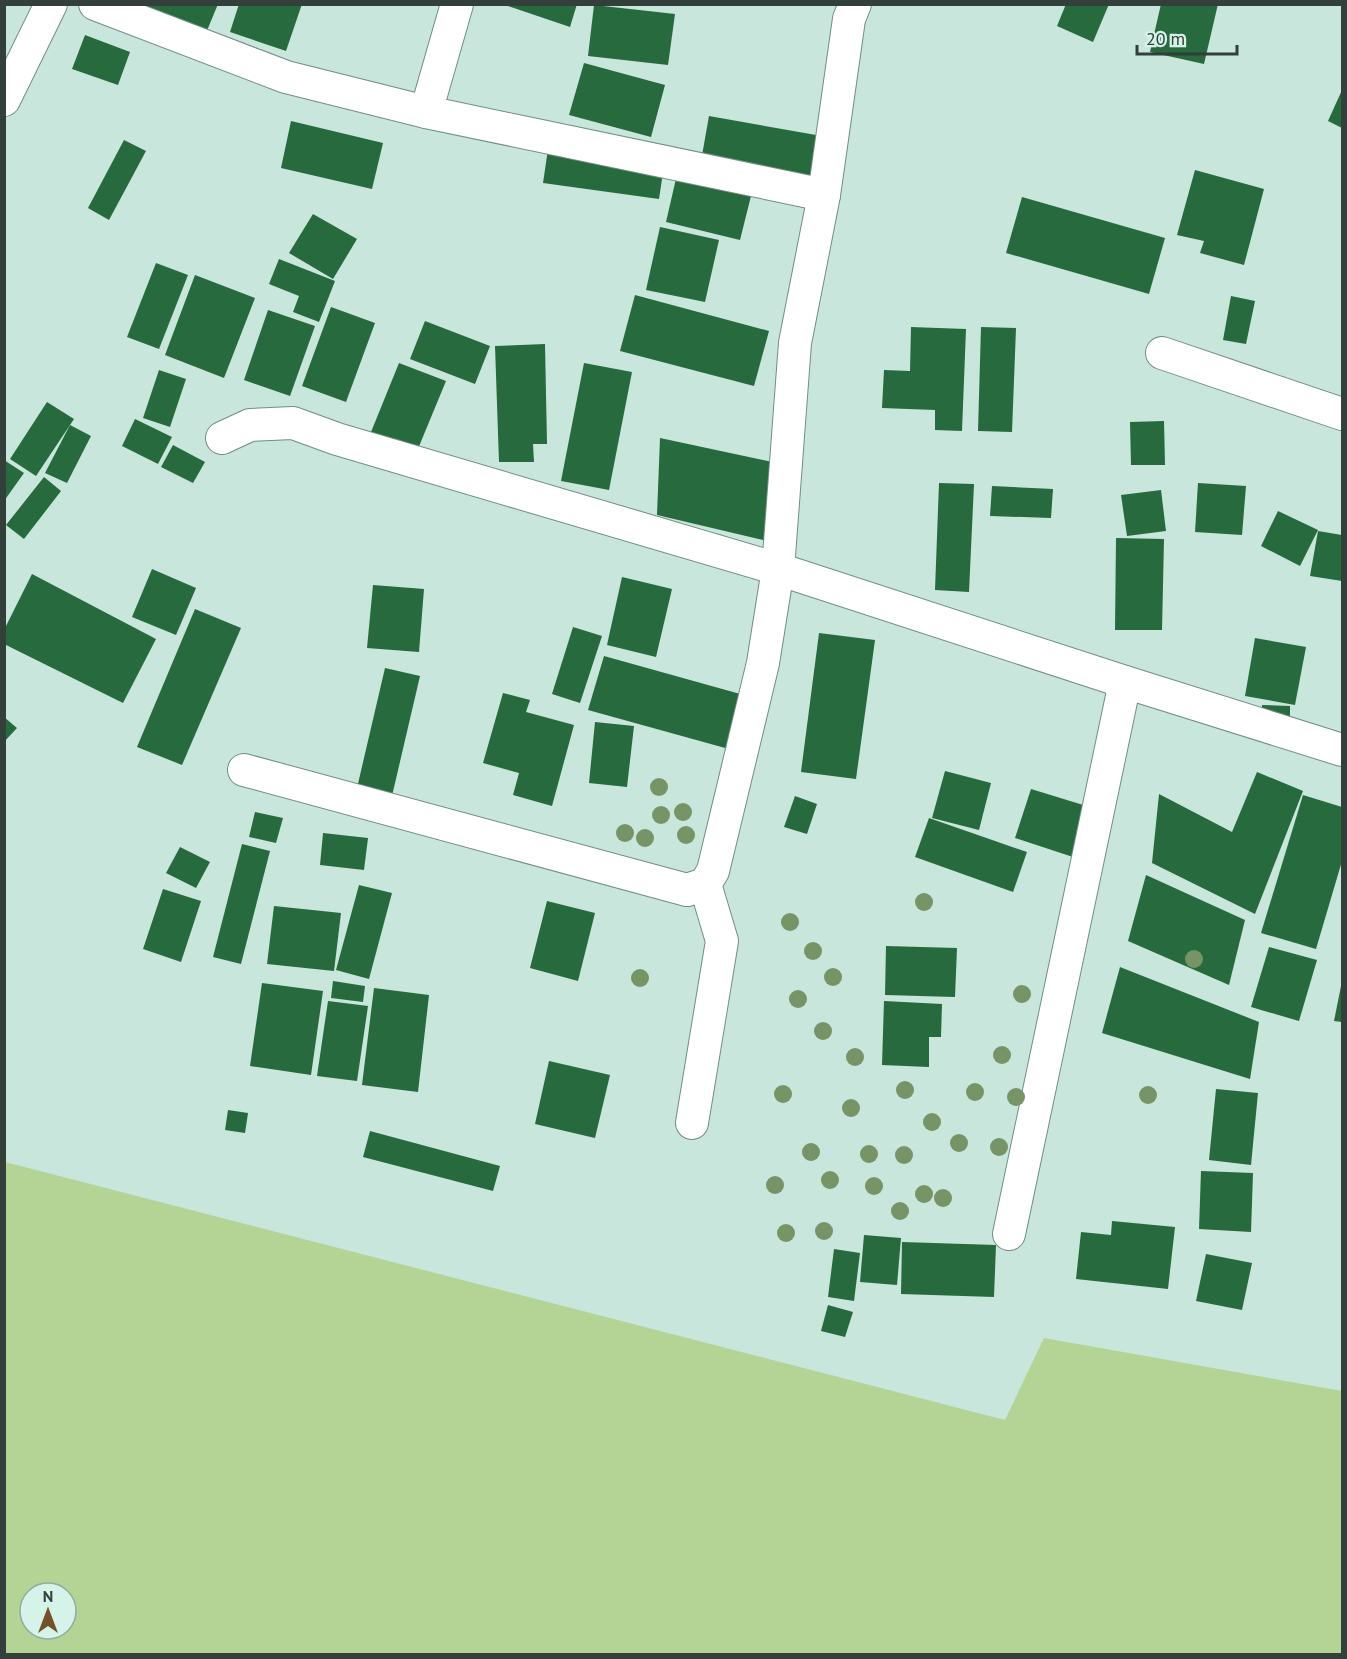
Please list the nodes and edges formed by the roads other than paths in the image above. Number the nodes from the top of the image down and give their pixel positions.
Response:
1 (51, 4) edge
2 (95, 4) edge
3 (457, 4) edge
4 (855, 4) edge
5 (4, 100) edge
6 (426, 112) junction
7 (824, 195) junction
8 (1162, 353) dead end
9 (1342, 414) edge
10 (222, 438) dead end
11 (778, 569) junction
12 (1125, 682) junction
13 (1342, 750) edge
14 (244, 770) dead end
15 (705, 884) junction
16 (692, 1123) dead end
17 (1009, 1234) dead end

1 - 5 street
2 - 6 street
3 - 6 street
4 - 7 street
6 - 7 street
7 - 11 street
8 - 9 street
10 - 11 street
11 - 12 street
11 - 15 street
12 - 13 street
12 - 17 street
14 - 15 street
15 - 16 street

